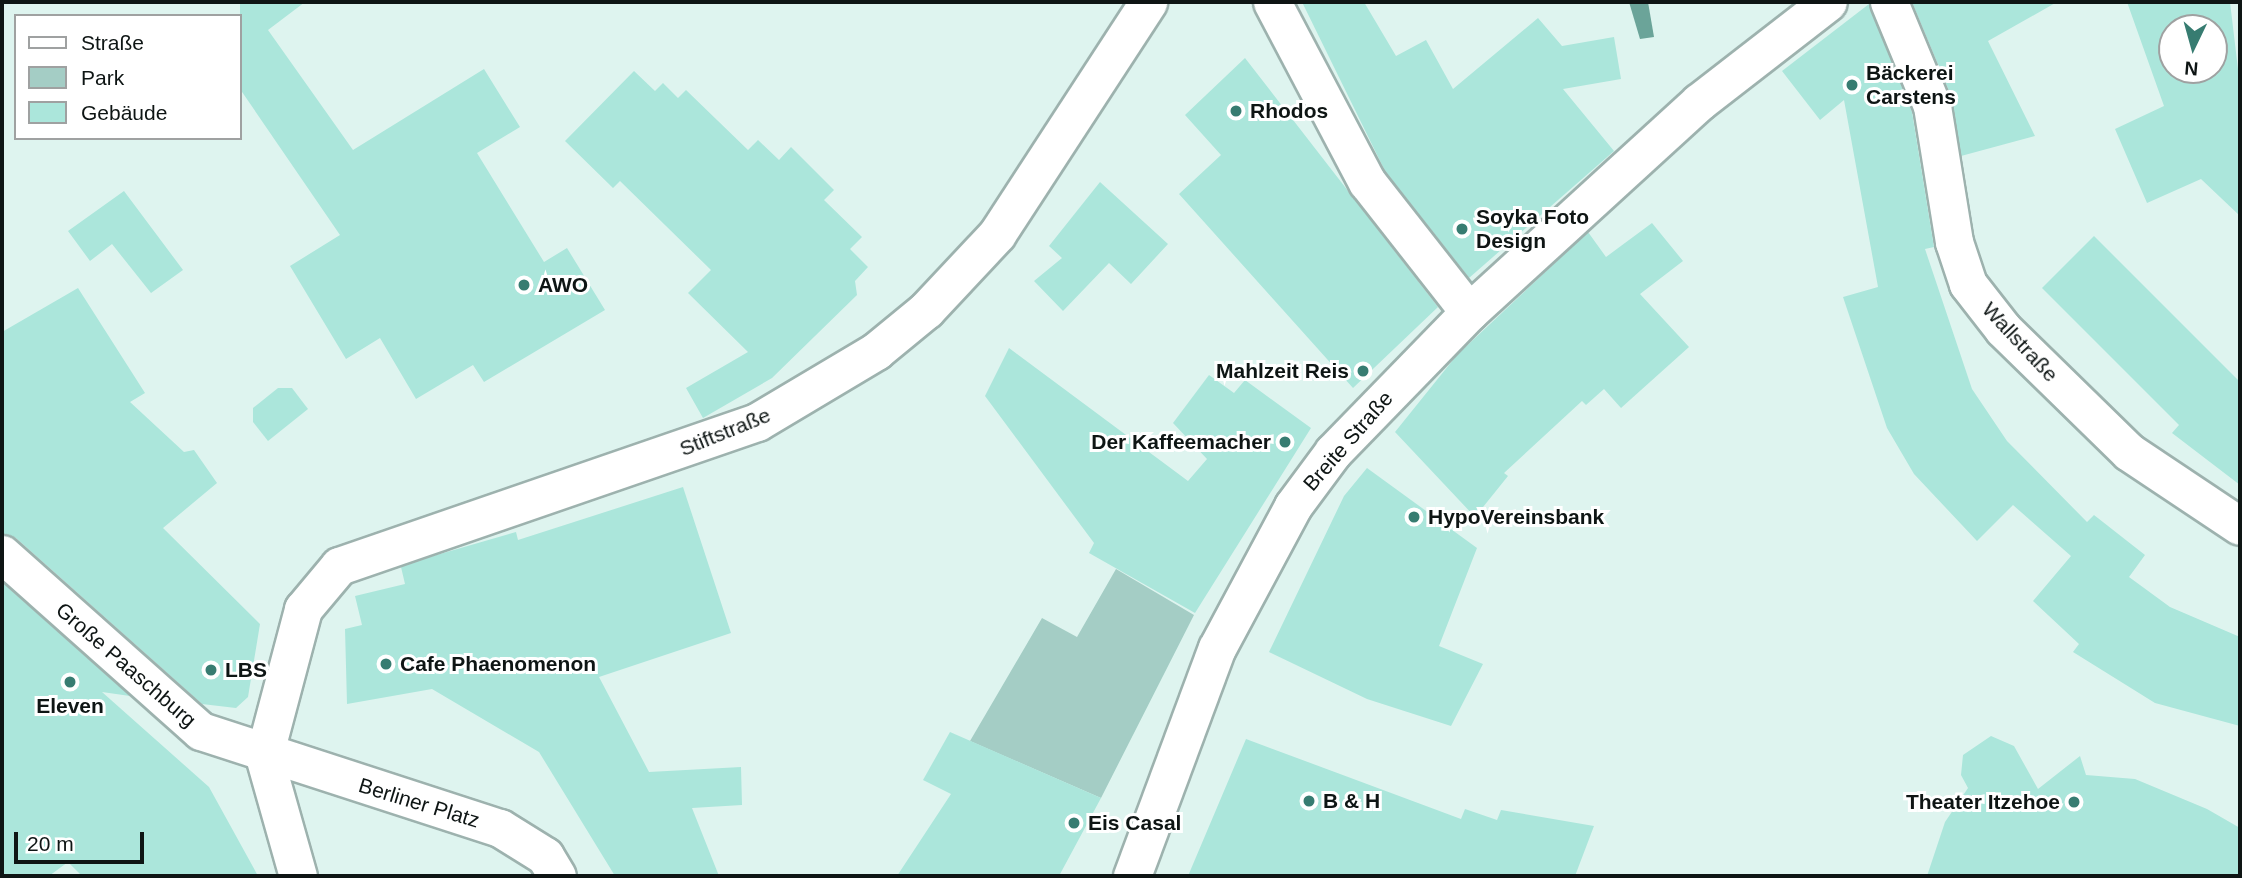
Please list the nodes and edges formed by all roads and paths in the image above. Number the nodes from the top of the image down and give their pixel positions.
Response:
1 (1148, 2) edge
2 (1272, 2) edge
3 (1828, 2) edge
4 (1888, 2) edge
5 (1469, 312) junction
6 (2240, 526) edge
7 (2, 554) edge
8 (264, 756) junction
9 (298, 876) edge
10 (557, 876) edge
11 (1132, 876) edge

1 - 8 street, Stiftstraße
2 - 5 street
3 - 5 street, Breite Straße
4 - 6 street, Wallstraße
5 - 11 street, Breite Straße
7 - 8 street, Große Paaschburg
8 - 9 street
8 - 10 street, Berliner Platz

